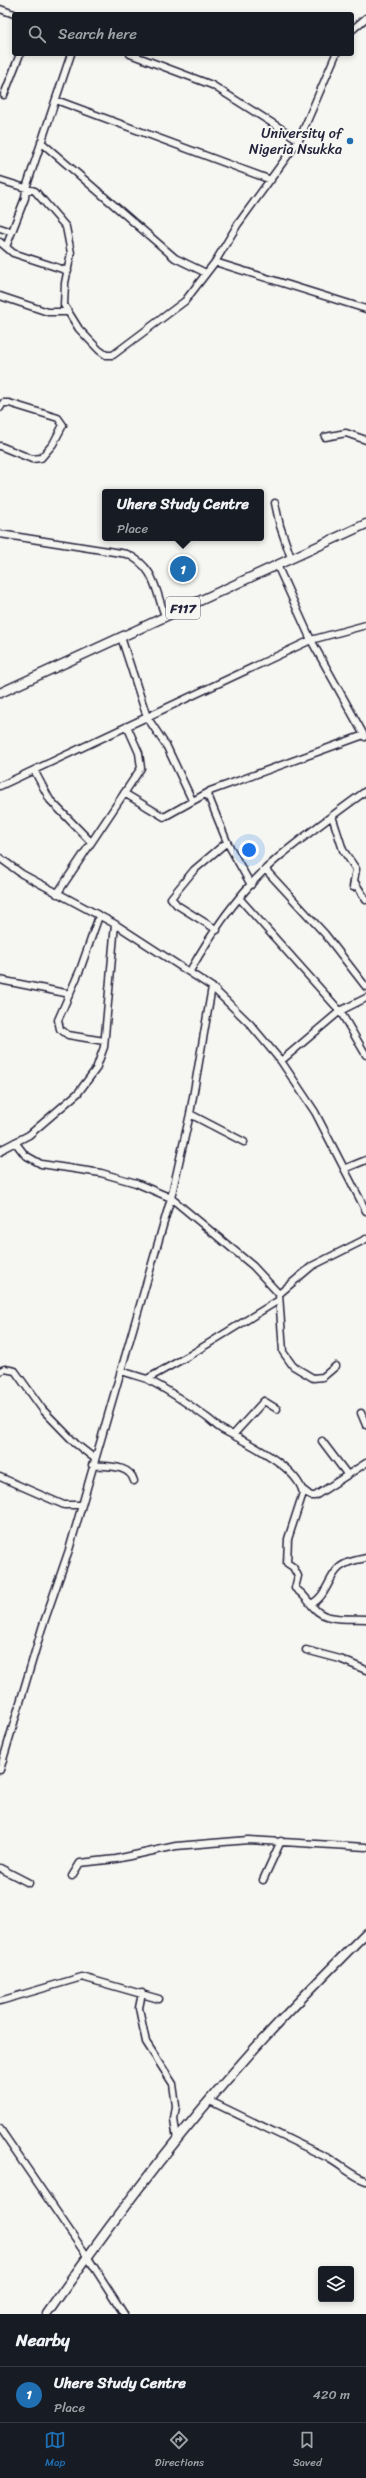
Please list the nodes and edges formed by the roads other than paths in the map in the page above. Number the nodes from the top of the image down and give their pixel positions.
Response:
1 (0, 9) edge
2 (12, 13) edge
3 (366, 18) edge
4 (354, 28) edge
5 (19, 56) edge
6 (70, 56) edge
7 (135, 56) edge
8 (335, 56) edge
9 (4, 95) dead end
10 (56, 100) junction
11 (299, 140) junction
12 (41, 142) junction
13 (0, 180) edge
14 (271, 180) junction
15 (26, 188) junction
16 (0, 228) edge
17 (12, 232) junction
18 (0, 242) edge
19 (6, 247) junction
20 (215, 262) junction
21 (68, 271) junction
22 (206, 273) junction
23 (0, 296) edge
24 (366, 308) edge
25 (68, 312) junction
26 (0, 408) edge
27 (325, 437) dead end
28 (366, 440) edge
29 (0, 446) edge
30 (275, 503) dead end
31 (366, 524) edge
32 (0, 534) edge
33 (291, 558) junction
34 (277, 565) junction
35 (165, 616) junction
36 (366, 625) edge
37 (120, 637) junction
38 (311, 640) junction
39 (0, 693) edge
40 (147, 717) junction
41 (127, 726) junction
42 (365, 737) edge
43 (34, 770) junction
44 (0, 786) edge
45 (366, 791) edge
46 (209, 792) junction
47 (124, 793) junction
48 (192, 800) junction
49 (332, 816) junction
50 (90, 842) junction
51 (227, 842) junction
52 (0, 858) edge
53 (266, 870) junction
54 (251, 885) junction
55 (57, 894) junction
56 (240, 900) junction
57 (366, 900) edge
58 (99, 916) junction
59 (115, 924) junction
60 (217, 930) junction
61 (190, 971) junction
62 (0, 980) edge
63 (212, 987) junction
64 (366, 987) edge
65 (70, 994) junction
66 (366, 998) edge
67 (340, 1011) junction
68 (104, 1041) junction
69 (366, 1055) edge
70 (281, 1061) junction
71 (190, 1114) junction
72 (15, 1142) junction
73 (244, 1142) dead end
74 (0, 1152) edge
75 (366, 1160) edge
76 (344, 1169) junction
77 (171, 1198) junction
78 (366, 1211) edge
79 (366, 1239) edge
80 (279, 1297) junction
81 (336, 1366) dead end
82 (0, 1371) edge
83 (121, 1371) junction
84 (147, 1379) junction
85 (277, 1409) dead end
86 (361, 1414) dead end
87 (366, 1426) edge
88 (234, 1434) junction
89 (322, 1441) dead end
90 (94, 1458) junction
91 (366, 1463) edge
92 (92, 1465) junction
93 (347, 1474) junction
94 (0, 1477) edge
95 (134, 1480) dead end
96 (302, 1489) junction
97 (80, 1505) junction
98 (366, 1558) edge
99 (311, 1604) junction
100 (366, 1619) edge
101 (306, 1650) dead end
102 (366, 1670) edge
103 (0, 1770) edge
104 (280, 1841) junction
105 (366, 1847) edge
106 (0, 1868) edge
107 (72, 1876) dead end
108 (263, 1880) dead end
109 (29, 1883) dead end
110 (366, 1932) edge
111 (142, 1993) junction
112 (159, 1999) dead end
113 (0, 2001) edge
114 (210, 2101) junction
115 (0, 2129) edge
116 (177, 2140) junction
117 (366, 2181) edge
118 (88, 2256) junction
119 (47, 2314) edge
120 (124, 2314) edge

1 - 2 street
3 - 4 street
5 - 9 street
6 - 10 street
7 - 11 street
8 - 11 street
10 - 12 street
10 - 14 street
11 - 14 street
12 - 15 street
12 - 22 street
13 - 15 street
14 - 20 street
15 - 17 street
15 - 21 street
16 - 17 street
17 - 19 street
18 - 19 street
19 - 21 street
20 - 22 street
20 - 24 street
21 - 25 street
22 - 25 street
23 - 25 street
26 - 29 street
27 - 28 street
30 - 33 street
31 - 33 main road, F117
32 - 35 street
33 - 34 main road, F117
34 - 35 main road, F117
34 - 38 street
35 - 37 main road, F117
36 - 38 street
37 - 39 main road, F117
37 - 40 street
38 - 40 street
38 - 42 street
40 - 41 street
40 - 48 street
41 - 43 street
41 - 47 street
42 - 46 street
43 - 44 street
43 - 50 street
45 - 49 street
46 - 48 street
46 - 51 street
47 - 48 street
47 - 50 street
49 - 53 street
49 - 57 street
50 - 55 street
51 - 54 street
51 - 60 street
52 - 55 street
53 - 54 street
53 - 64 street
54 - 56 street
55 - 58 street
56 - 60 street
56 - 67 street
58 - 59 street
58 - 65 street
59 - 61 street
59 - 68 street
60 - 61 street
61 - 63 street
62 - 65 street
63 - 70 street
63 - 71 street
65 - 68 street
66 - 67 street
67 - 69 street
67 - 70 street
68 - 72 street
70 - 76 street
71 - 73 street
71 - 77 street
72 - 74 street
72 - 77 street
75 - 76 street
76 - 78 street
77 - 80 street
77 - 83 street
79 - 80 street
80 - 81 street
80 - 84 street
82 - 90 street
83 - 84 street
83 - 90 street
84 - 88 street
85 - 88 street
86 - 87 street
88 - 96 street
89 - 93 street
90 - 92 street
91 - 93 street
92 - 95 street
92 - 97 street
93 - 96 street
94 - 97 street
96 - 99 street
97 - 103 street
98 - 99 street
99 - 100 street
101 - 102 street
104 - 105 street
104 - 107 street
104 - 108 street
106 - 109 street
110 - 114 main road
111 - 112 street
111 - 113 street
111 - 116 street
114 - 116 main road
114 - 117 street
115 - 118 street
116 - 118 main road
118 - 119 main road
118 - 120 street

